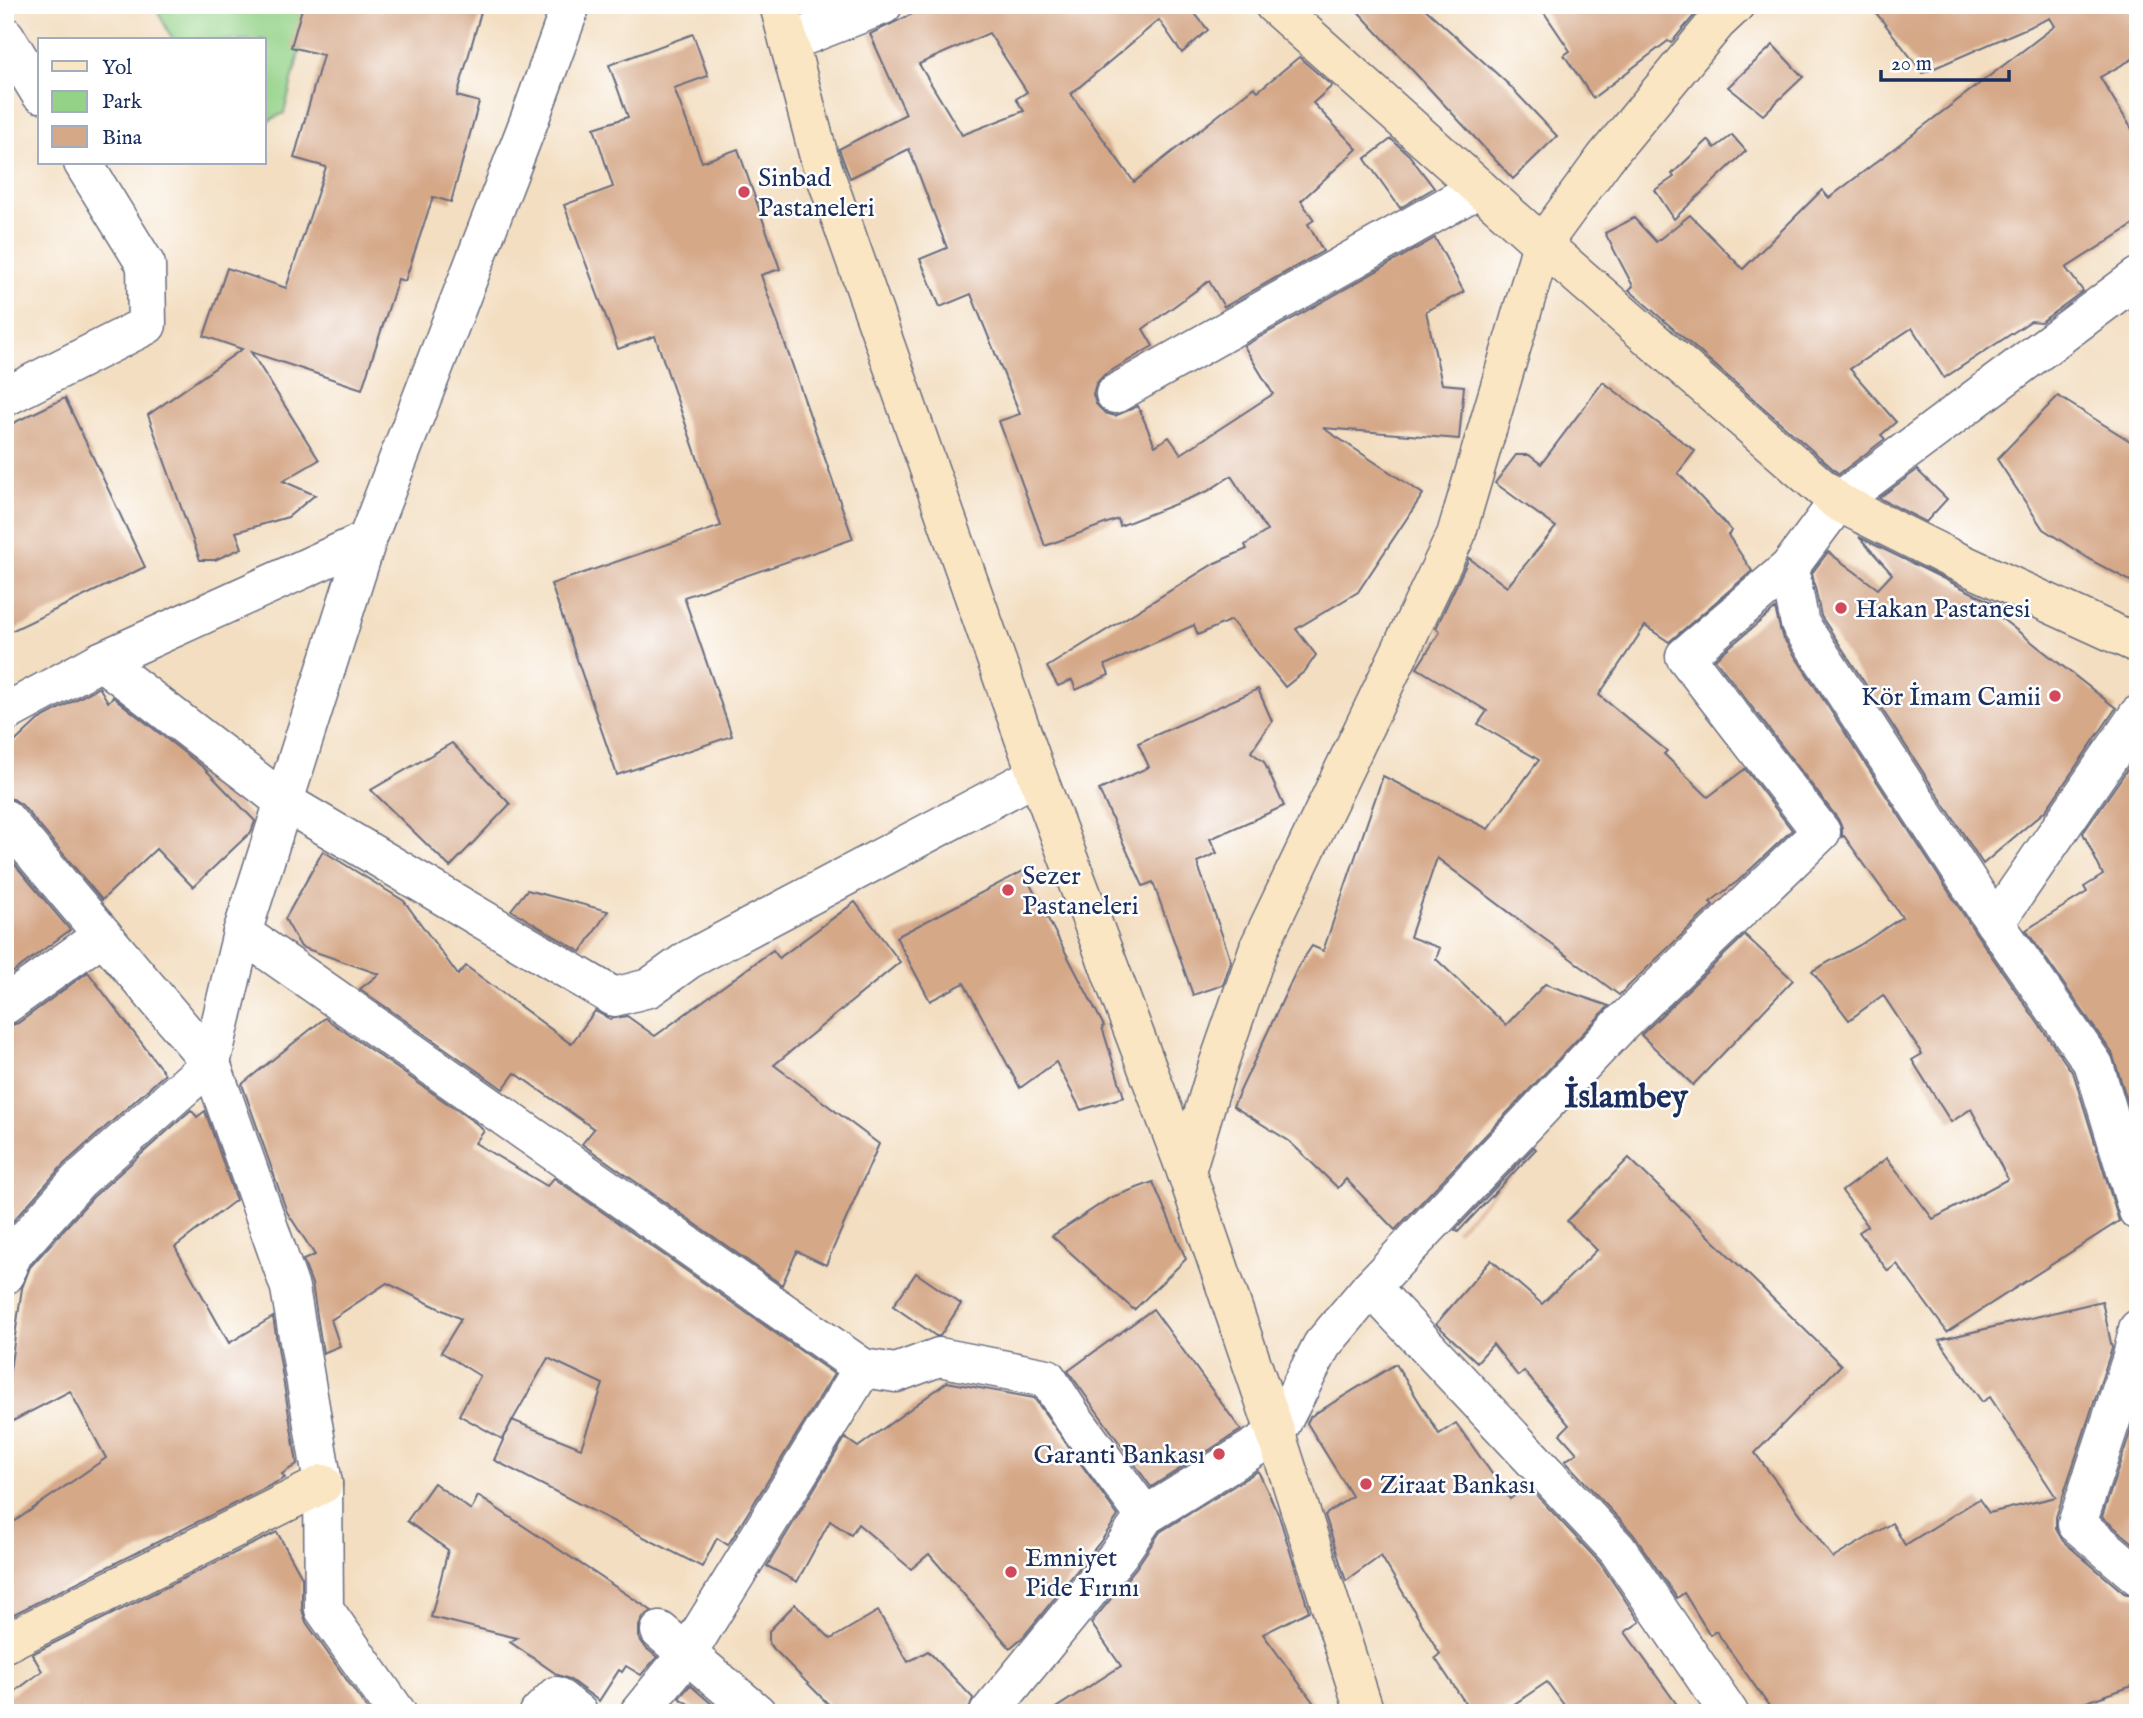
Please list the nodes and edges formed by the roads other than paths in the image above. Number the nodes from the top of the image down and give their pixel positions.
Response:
1 (570, 5) edge
2 (779, 5) edge
3 (883, 5) edge
4 (1274, 5) edge
5 (1718, 11) edge
6 (5, 36) edge
7 (789, 42) junction
8 (38, 90) edge
9 (84, 164) edge
10 (1479, 188) junction
11 (1542, 244) junction
12 (2138, 277) edge
13 (1115, 394) dead end
14 (5, 397) edge
15 (1838, 502) junction
16 (367, 540) junction
17 (1789, 568) junction
18 (2138, 644) edge
19 (101, 661) junction
20 (5, 713) edge
21 (2138, 715) edge
22 (1037, 775) junction
23 (283, 801) junction
24 (5, 819) edge
25 (1995, 923) junction
26 (242, 933) junction
27 (103, 934) junction
28 (5, 1005) edge
29 (211, 1063) junction
30 (1186, 1171) junction
31 (2138, 1210) edge
32 (5, 1275) edge
33 (1371, 1287) junction
34 (2138, 1329) edge
35 (863, 1368) junction
36 (1276, 1434) junction
37 (323, 1484) junction
38 (1145, 1516) junction
39 (2138, 1576) edge
40 (5, 1643) edge
41 (673, 1643) junction
42 (397, 1713) edge
43 (539, 1713) edge
44 (578, 1713) edge
45 (639, 1713) edge
46 (757, 1713) edge
47 (989, 1713) edge
48 (1365, 1713) edge
49 (1729, 1713) edge

1 - 16 street
2 - 7 street
3 - 7 street
4 - 10 street
5 - 11 street
6 - 8 street
7 - 22 street
9 - 14 street
10 - 11 street
10 - 13 street
11 - 15 street
11 - 30 street
12 - 15 street
15 - 17 street
15 - 18 street
16 - 19 street
16 - 23 street
17 - 25 street
17 - 33 street
19 - 20 street
19 - 23 street
21 - 25 street
22 - 23 street
22 - 30 street
23 - 26 street
24 - 27 street
25 - 31 street
26 - 29 street
26 - 35 street
27 - 28 street
27 - 29 street
29 - 32 street
29 - 37 street
30 - 36 street
33 - 36 street
33 - 49 street
34 - 39 street
35 - 38 street
35 - 41 street
36 - 38 street
36 - 48 street
37 - 40 street
37 - 42 street
38 - 47 street
41 - 45 street
41 - 46 street
43 - 44 street

